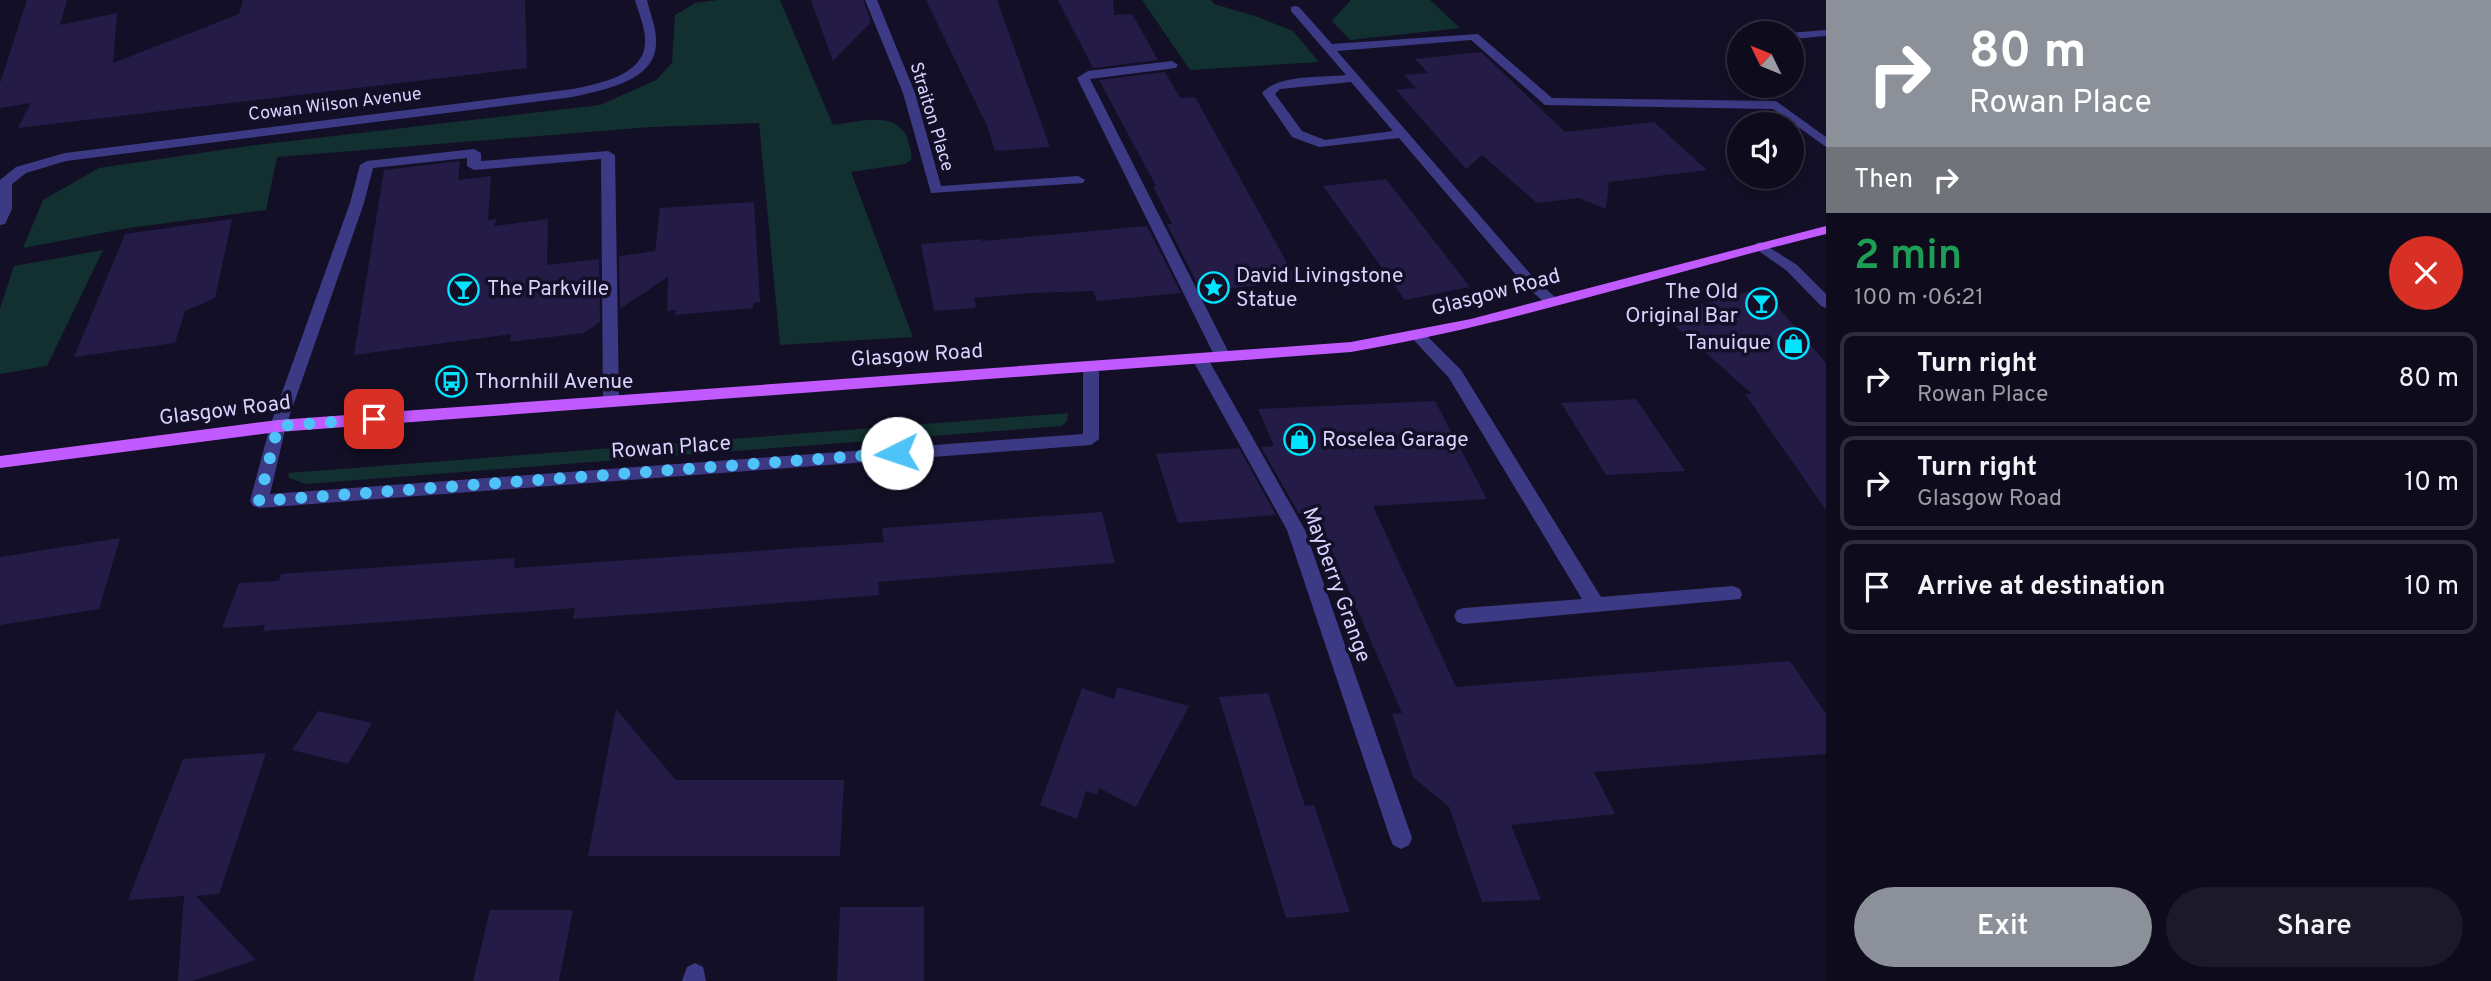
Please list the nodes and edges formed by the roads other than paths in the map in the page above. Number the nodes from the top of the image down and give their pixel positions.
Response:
1 (641, 0) edge
2 (872, 0) edge
3 (1296, 9) dead end
4 (1826, 33) edge
5 (1804, 35) edge
6 (1328, 48) junction
7 (1172, 65) dead end
8 (1354, 78) junction
9 (1402, 134) junction
10 (1826, 143) edge
11 (1078, 180) dead end
12 (2, 182) edge
13 (0, 221) edge
14 (1826, 230) edge
15 (1761, 246) junction
16 (1552, 302) junction
17 (1826, 303) edge
18 (1419, 337) junction
19 (1223, 357) junction
20 (1200, 359) junction
21 (1091, 366) junction
22 (611, 401) junction
23 (278, 426) junction
24 (0, 462) edge
25 (1733, 594) dead end
26 (1596, 605) junction
27 (1464, 616) dead end
28 (1401, 838) dead end

1 - 12 street, Cowan Wilson Avenue
2 - 11 street, Straiton Place
3 - 6 street
4 - 5 street
6 - 8 street
6 - 10 street
7 - 19 street
8 - 9 street
8 - 9 street
9 - 16 street
12 - 13 street, Cowan Wilson Avenue
14 - 15 main road, Glasgow Road
15 - 16 main road, Glasgow Road
15 - 17 street
16 - 18 main road, Glasgow Road
18 - 19 main road, Glasgow Road
18 - 26 street
19 - 20 main road, Glasgow Road
20 - 21 main road, Glasgow Road
20 - 28 street, Mayberry Grange
21 - 22 main road, Glasgow Road
21 - 23 street, Rowan Place
22 - 23 main road, Glasgow Road
22 - 23 street
23 - 24 main road, Glasgow Road
25 - 26 street
26 - 27 street

